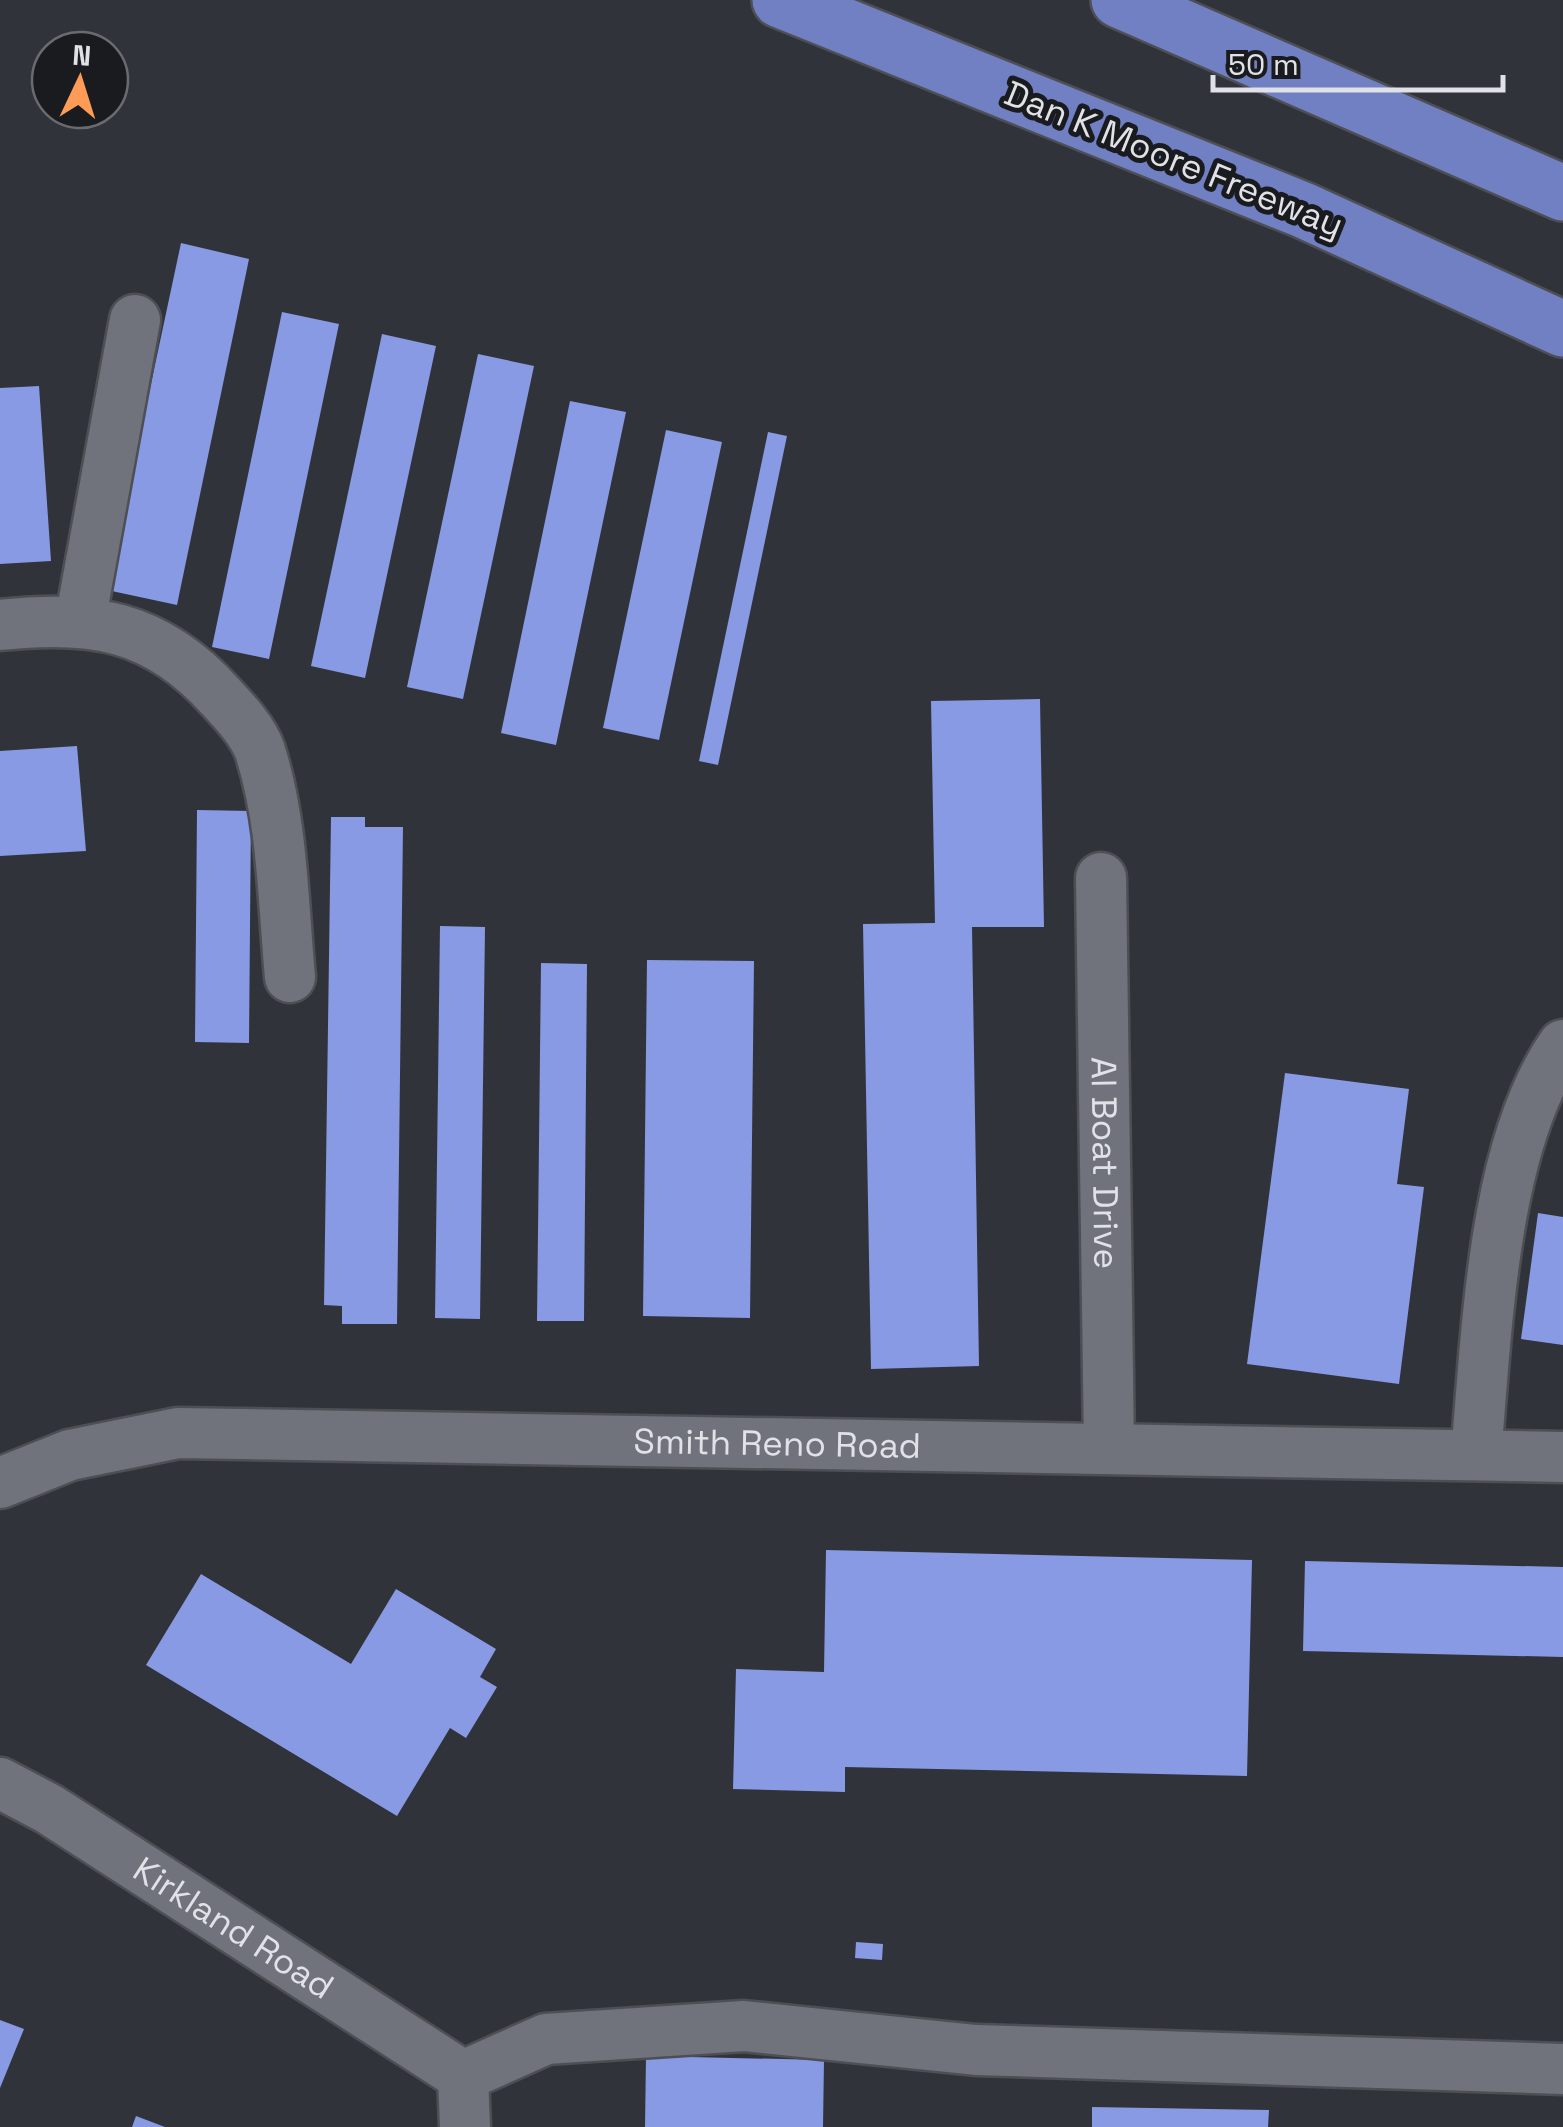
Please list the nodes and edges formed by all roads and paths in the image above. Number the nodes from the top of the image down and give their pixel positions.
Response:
1 (780, 0) edge
2 (1119, 0) edge
3 (1563, 193) edge
4 (135, 320) dead end
5 (1563, 328) edge
6 (80, 622) junction
7 (0, 625) edge
8 (1101, 878) dead end
9 (290, 977) dead end
10 (1563, 1046) edge
11 (1108, 1447) junction
12 (1476, 1455) junction
13 (1563, 1457) edge
14 (0, 1484) edge
15 (0, 1783) edge
16 (1563, 2068) edge
17 (463, 2076) junction
18 (465, 2127) edge

1 - 5 highway, Dan K Moore Freeway
2 - 3 highway
4 - 6 street
6 - 7 street
6 - 9 street
8 - 11 street, Al Boat Drive
10 - 12 street
11 - 12 street, Smith Reno Road
11 - 14 street, Smith Reno Road
12 - 13 street, Smith Reno Road
15 - 17 street, Kirkland Road
16 - 17 street
17 - 18 street

